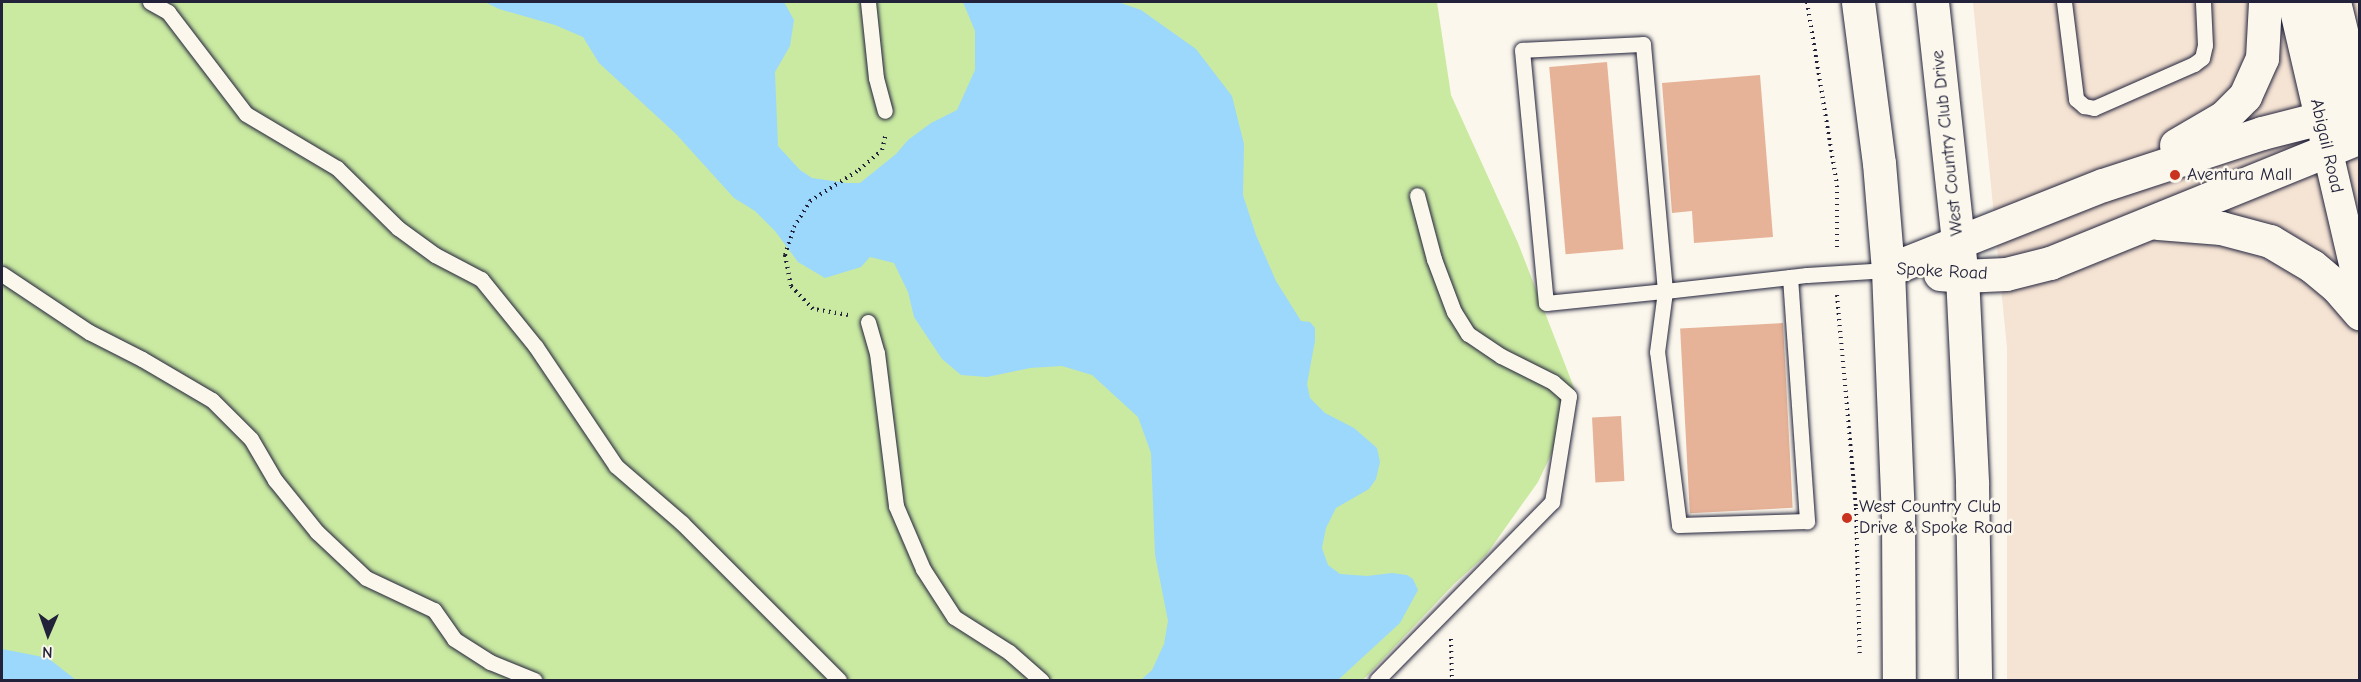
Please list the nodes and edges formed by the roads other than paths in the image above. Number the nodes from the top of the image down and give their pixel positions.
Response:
1 (150, 2) edge
2 (868, 2) edge
3 (1858, 2) edge
4 (1932, 2) edge
5 (2064, 2) edge
6 (2203, 2) edge
7 (2265, 2) edge
8 (2293, 2) edge
9 (2332, 2) edge
10 (885, 111) road end
11 (2345, 124) edge
12 (2103, 185) junction
13 (1417, 195) dead end
14 (2360, 198) edge
15 (2150, 222) junction
16 (1959, 242) junction
17 (1888, 270) junction
18 (2, 274) edge
19 (1962, 276) junction
20 (1790, 277) junction
21 (2360, 290) edge
22 (1665, 291) junction
23 (2360, 313) edge
24 (868, 322) road end
25 (534, 681) edge
26 (839, 681) edge
27 (1041, 681) edge
28 (1377, 681) edge
29 (1899, 681) edge
30 (1975, 681) edge

1 - 26 lane
2 - 10 lane
3 - 17 street
4 - 16 street, West Country Club Drive
5 - 6 lane
7 - 12 street
8 - 11 street, Abigail Road
9 - 11 street, Abigail Road
11 - 12 street, Spoke Road
11 - 14 street, Abigail Road
11 - 15 street, Spoke Road
11 - 21 street, Abigail Road
12 - 16 street, Spoke Road
13 - 28 lane
15 - 19 street, Spoke Road
15 - 23 street
16 - 17 street, Spoke Road
16 - 19 street, West Country Club Drive
17 - 19 street, Spoke Road
17 - 20 lane
17 - 29 street
18 - 25 lane
19 - 30 street, West Country Club Drive
20 - 22 lane
20 - 22 lane
22 - 22 lane
24 - 27 lane

